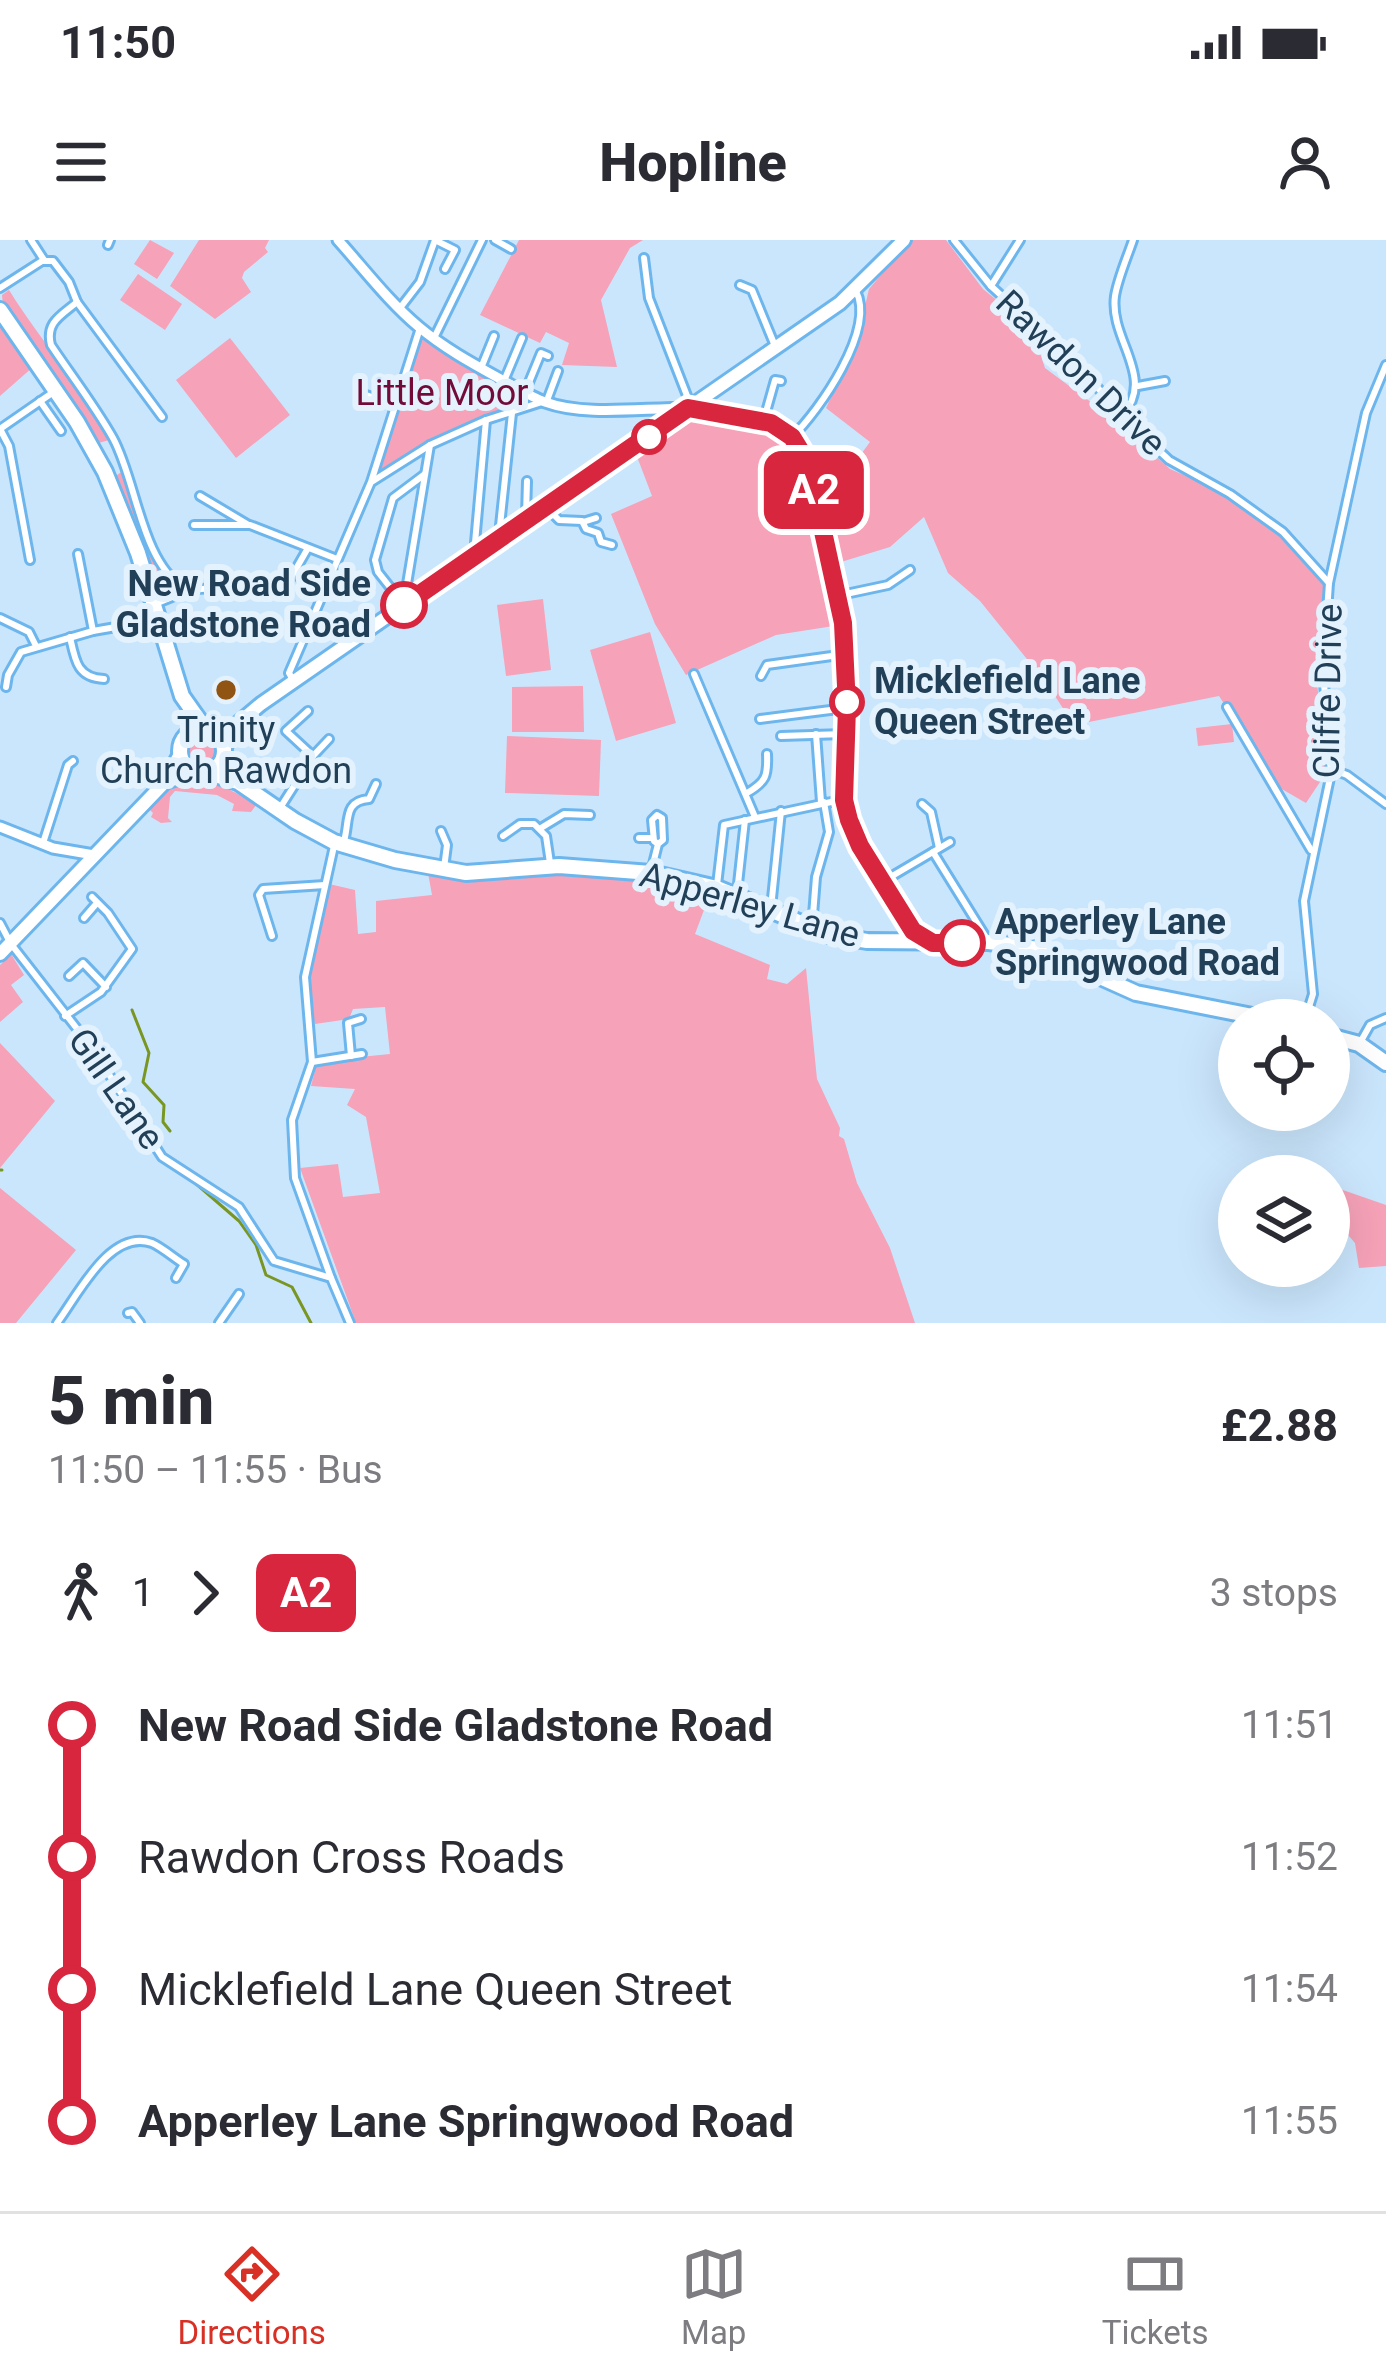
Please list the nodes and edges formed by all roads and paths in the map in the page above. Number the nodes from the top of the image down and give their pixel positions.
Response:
1 (32, 240) edge
2 (338, 240) edge
3 (435, 240) edge
4 (482, 240) edge
5 (495, 240) edge
6 (954, 240) edge
7 (1020, 240) edge
8 (1132, 240) edge
9 (897, 242) edge
10 (512, 249) dead end
11 (644, 258) dead end
12 (44, 260) junction
13 (445, 268) dead end
14 (740, 285) dead end
15 (991, 286) junction
16 (0, 288) edge
17 (856, 291) junction
18 (77, 302) junction
19 (400, 308) junction
20 (0, 310) edge
21 (420, 328) junction
22 (494, 336) dead end
23 (434, 338) junction
24 (522, 338) dead end
25 (776, 346) junction
26 (548, 356) dead end
27 (1386, 365) edge
28 (481, 368) junction
29 (558, 371) dead end
30 (504, 381) junction
31 (781, 381) dead end
32 (1165, 381) dead end
33 (1138, 386) junction
34 (55, 391) junction
35 (525, 392) junction
36 (710, 392) junction
37 (366, 395) dead end
38 (40, 400) junction
39 (544, 402) junction
40 (395, 405) junction
41 (689, 407) junction
42 (714, 411) junction
43 (512, 413) junction
44 (1122, 416) junction
45 (162, 417) dead end
46 (764, 419) junction
47 (486, 420) junction
48 (0, 429) edge
49 (61, 431) dead end
50 (792, 437) junction
51 (430, 445) junction
52 (425, 474) junction
53 (527, 481) dead end
54 (371, 482) junction
55 (200, 496) dead end
56 (546, 506) junction
57 (596, 518) dead end
58 (527, 520) junction
59 (583, 522) junction
60 (194, 525) dead end
61 (250, 525) junction
62 (498, 541) junction
63 (612, 544) dead end
64 (308, 548) junction
65 (78, 554) dead end
66 (473, 556) junction
67 (337, 559) junction
68 (30, 560) dead end
69 (910, 570) dead end
70 (1329, 583) junction
71 (184, 588) junction
72 (840, 596) junction
73 (407, 603) junction
74 (157, 612) junction
75 (0, 618) edge
76 (93, 631) junction
77 (70, 637) junction
78 (36, 646) junction
79 (846, 654) junction
80 (694, 674) dead end
81 (761, 676) dead end
82 (104, 679) dead end
83 (293, 680) junction
84 (5, 687) dead end
85 (182, 696) junction
86 (847, 707) junction
87 (1228, 707) dead end
88 (308, 711) dead end
89 (760, 718) dead end
90 (236, 724) junction
91 (209, 730) junction
92 (816, 734) junction
93 (846, 734) junction
94 (782, 736) dead end
95 (329, 739) dead end
96 (181, 748) junction
97 (224, 752) junction
98 (766, 754) dead end
99 (313, 756) junction
100 (73, 761) dead end
101 (1331, 769) junction
102 (202, 772) junction
103 (165, 782) junction
104 (238, 782) junction
105 (376, 784) dead end
106 (746, 794) junction
107 (844, 800) junction
108 (822, 802) junction
109 (922, 803) dead end
110 (1386, 804) edge
111 (279, 810) junction
112 (781, 811) junction
113 (590, 815) dead end
114 (755, 817) junction
115 (745, 820) junction
116 (2, 828) edge
117 (541, 828) junction
118 (441, 831) dead end
119 (503, 836) dead end
120 (639, 838) dead end
121 (0, 842) edge
122 (950, 842) dead end
123 (43, 843) junction
124 (339, 843) junction
125 (936, 850) junction
126 (1312, 853) junction
127 (94, 855) junction
128 (550, 867) junction
129 (443, 871) junction
130 (651, 873) junction
131 (882, 882) junction
132 (325, 885) junction
133 (717, 888) junction
134 (736, 897) junction
135 (770, 912) junction
136 (84, 918) dead end
137 (0, 923) edge
138 (812, 929) junction
139 (272, 936) dead end
140 (922, 939) junction
141 (989, 943) junction
142 (11, 944) junction
143 (0, 955) edge
144 (69, 976) dead end
145 (106, 987) junction
146 (1311, 999) edge
147 (1218, 1009) edge
148 (65, 1016) junction
149 (1386, 1018) edge
150 (361, 1019) dead end
151 (1350, 1042) edge
152 (1359, 1044) junction
153 (362, 1054) dead end
154 (351, 1056) junction
155 (312, 1062) junction
156 (1386, 1063) edge
157 (176, 1278) dead end
158 (331, 1278) junction
159 (239, 1294) dead end
160 (131, 1310) dead end
161 (57, 1323) edge
162 (140, 1323) edge
163 (219, 1323) edge
164 (350, 1323) edge

1 - 12 street
2 - 19 main road
3 - 13 street
3 - 19 street
4 - 23 street
5 - 10 street
6 - 15 street, Rawdon Drive
7 - 15 street
8 - 33 street
9 - 17 main road
11 - 41 street
12 - 16 street
12 - 18 street
14 - 25 street
15 - 44 street, Rawdon Drive
17 - 25 main road
17 - 50 street
18 - 45 street
18 - 71 street
19 - 21 main road
20 - 34 highway
21 - 23 main road
21 - 40 street
22 - 28 street
23 - 28 main road
24 - 30 street
25 - 36 main road
26 - 35 street
27 - 70 street, Cliffe Drive
28 - 30 main road
29 - 39 street
30 - 35 main road
31 - 46 street
32 - 33 street
33 - 44 street
34 - 38 street
34 - 74 highway
35 - 39 main road
36 - 41 main road
36 - 42 main road
37 - 40 street
38 - 48 street
38 - 49 street
39 - 41 main road
39 - 43 street
40 - 54 street
41 - 42 main road
41 - 56 main road
42 - 46 main road
43 - 47 street
43 - 62 street
44 - 70 street, Rawdon Drive
46 - 50 main road
47 - 51 street
47 - 66 street
48 - 68 street
50 - 72 main road
51 - 52 street
51 - 54 street
52 - 73 street
52 - 73 street
53 - 58 street
54 - 67 street
55 - 61 street
56 - 58 main road
56 - 59 street
57 - 59 street
58 - 62 main road
59 - 63 street
60 - 61 street
61 - 64 street
62 - 66 main road
64 - 67 street
64 - 71 street
65 - 76 street
66 - 73 main road
67 - 83 street
69 - 72 street
70 - 101 street, Cliffe Drive
71 - 74 street
72 - 79 main road
73 - 83 main road
74 - 76 street
74 - 85 highway
75 - 78 street
76 - 77 street
77 - 78 street
77 - 82 street
78 - 84 street
79 - 81 street
79 - 86 main road
80 - 106 street
83 - 90 main road
85 - 91 highway
85 - 96 highway
86 - 89 street
86 - 93 main road
87 - 126 street
88 - 99 street
90 - 91 main road
90 - 97 main road
91 - 96 highway
91 - 97 highway
92 - 93 street
92 - 94 street
92 - 108 street
93 - 107 main road
95 - 99 street
96 - 102 highway
96 - 103 main road
97 - 102 highway
97 - 104 highway, Apperley Lane
98 - 106 street
99 - 111 street
100 - 123 street
101 - 110 street
101 - 126 street, Cliffe Drive
102 - 103 main road
102 - 104 highway, Apperley Lane
103 - 127 main road
104 - 111 highway, Apperley Lane
105 - 124 street
106 - 114 street
107 - 108 street
107 - 131 main road
108 - 112 street
108 - 138 street
109 - 125 street
111 - 124 highway, Apperley Lane
112 - 114 street
112 - 135 street
113 - 117 street
114 - 115 street
115 - 133 street
115 - 134 street
116 - 121 street
116 - 123 main road
117 - 119 street
117 - 128 street
118 - 129 street
120 - 130 street
122 - 125 street
123 - 127 main road
124 - 129 highway, Apperley Lane
124 - 132 street
125 - 131 street
125 - 141 street
126 - 146 street, Cliffe Drive
127 - 142 main road
128 - 129 highway, Apperley Lane
128 - 130 highway, Apperley Lane
130 - 133 highway, Apperley Lane
131 - 140 main road
132 - 139 street
132 - 155 street
133 - 134 highway, Apperley Lane
134 - 135 highway, Apperley Lane
135 - 138 highway, Apperley Lane
136 - 145 street
137 - 142 street, Gill Lane
138 - 140 highway, Apperley Lane
140 - 141 highway, Apperley Lane
141 - 147 highway, Apperley Lane
142 - 143 main road
142 - 148 street, Gill Lane
144 - 145 street
145 - 148 street
148 - 158 street, Gill Lane
149 - 152 street
150 - 154 street
151 - 152 highway
152 - 156 highway
153 - 154 street
154 - 155 street
155 - 158 street
157 - 161 street
158 - 164 street
159 - 163 street
160 - 162 street

